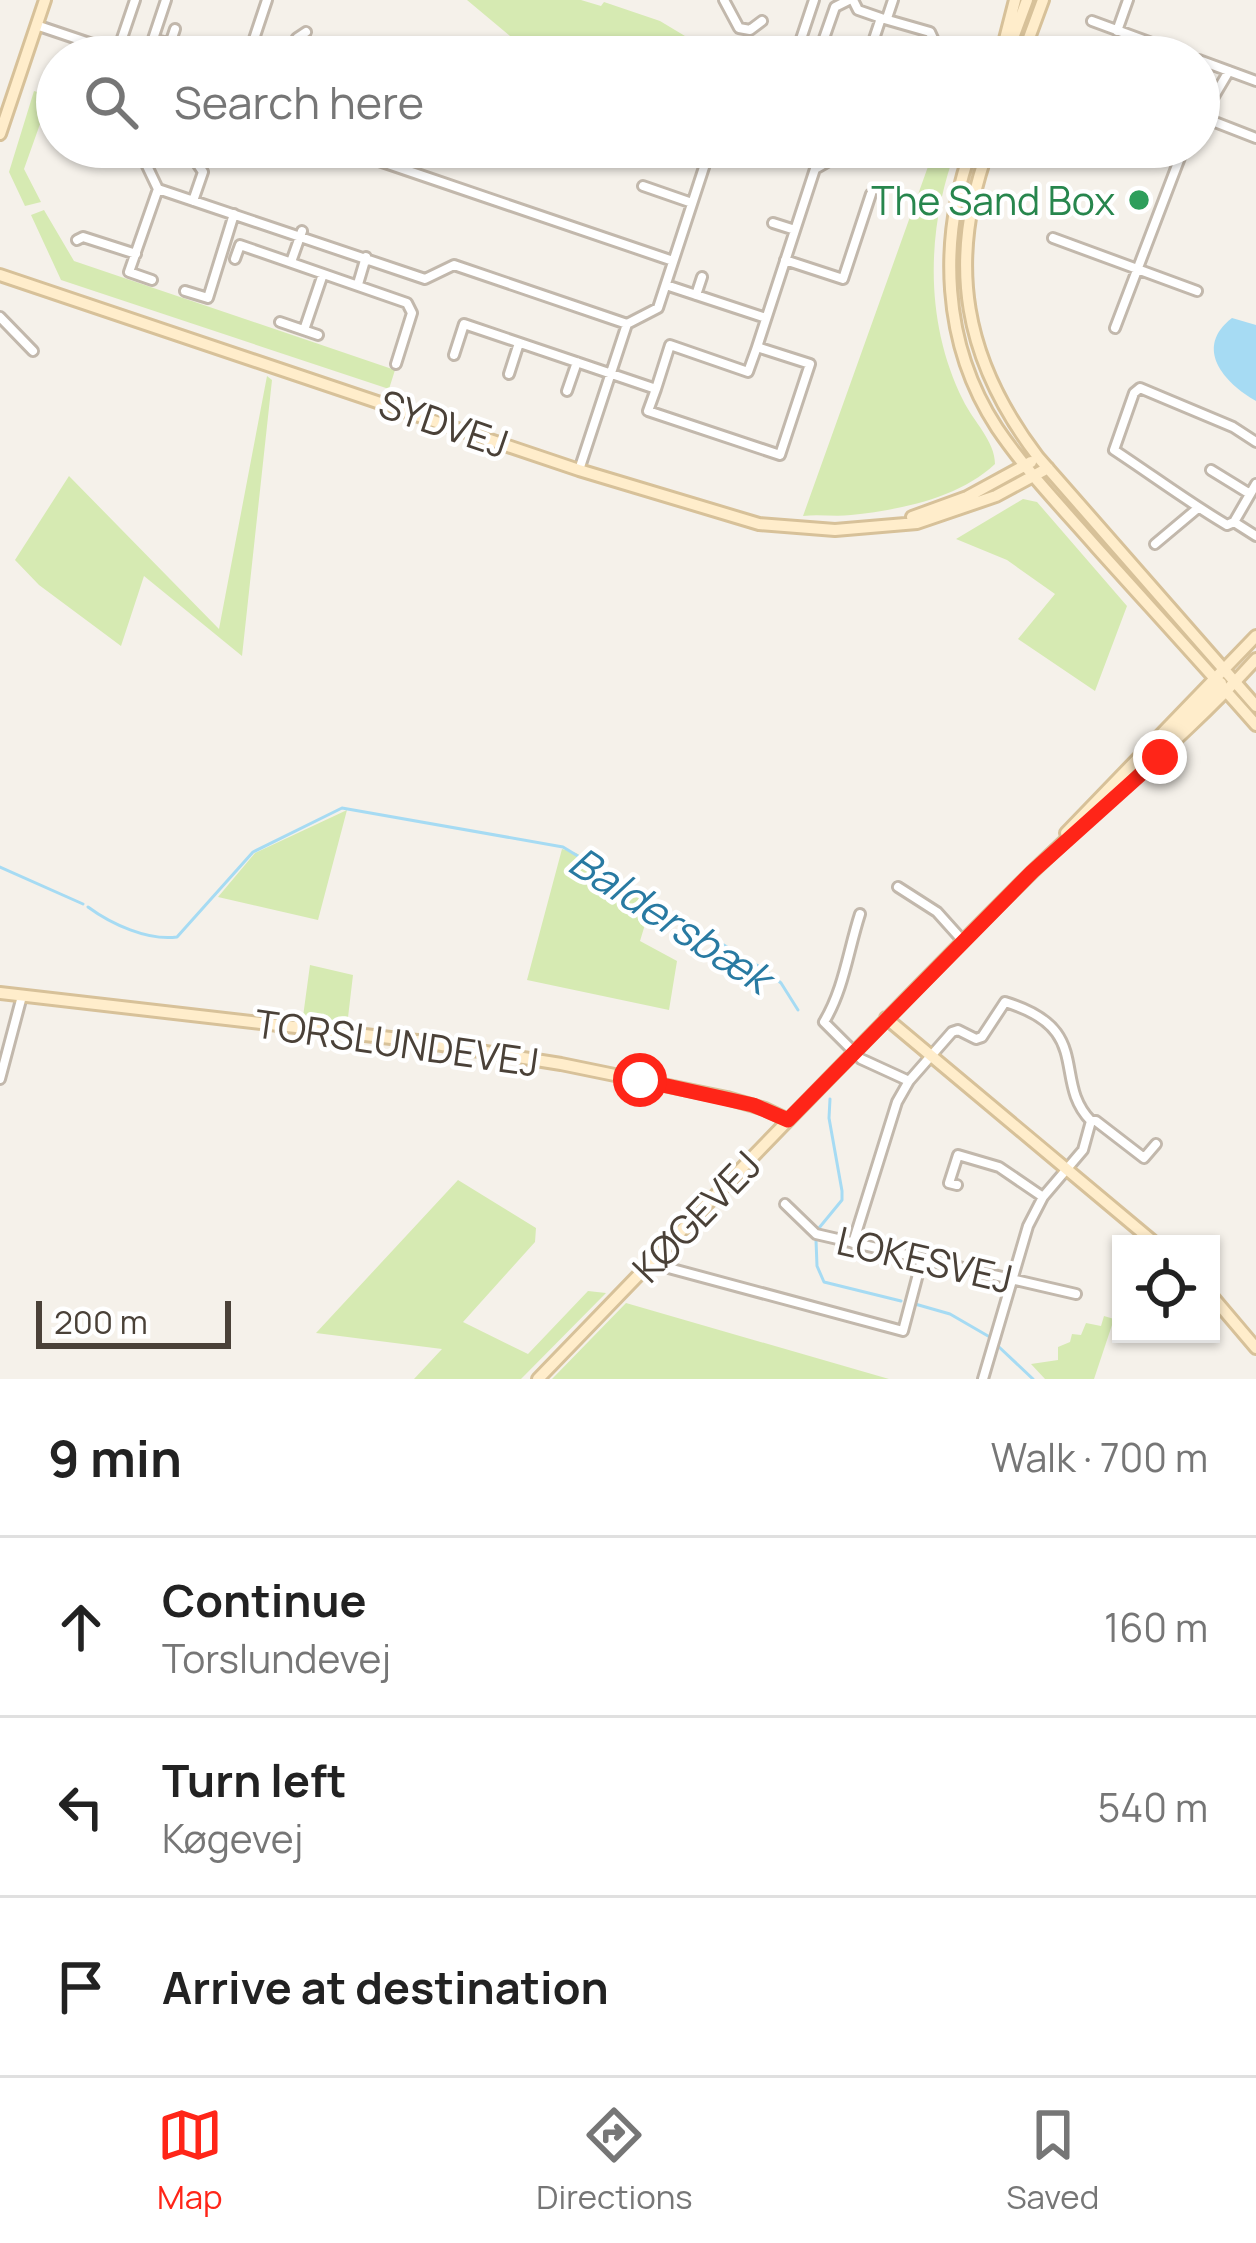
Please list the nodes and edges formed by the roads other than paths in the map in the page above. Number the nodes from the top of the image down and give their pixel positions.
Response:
1 (45, 0) edge
2 (135, 0) edge
3 (166, 0) edge
4 (267, 0) edge
5 (724, 0) edge
6 (814, 0) edge
7 (893, 0) edge
8 (1015, 0) edge
9 (1027, 0) edge
10 (1043, 0) edge
11 (1128, 0) edge
12 (852, 2) edge
13 (846, 13) dead end
14 (884, 18) junction
15 (762, 21) dead end
16 (1092, 21) dead end
17 (36, 25) junction
18 (175, 29) dead end
19 (1117, 31) junction
20 (305, 32) dead end
21 (66, 36) edge
22 (119, 36) edge
23 (154, 36) edge
24 (173, 36) edge
25 (255, 36) edge
26 (300, 36) edge
27 (802, 36) edge
28 (825, 36) edge
29 (875, 36) edge
30 (932, 36) edge
31 (1007, 36) edge
32 (1012, 36) edge
33 (1030, 36) edge
34 (1131, 36) edge
35 (1220, 68) edge
36 (1228, 71) junction
37 (1256, 81) edge
38 (1220, 85) edge
39 (1220, 126) edge
40 (0, 134) edge
41 (1256, 138) edge
42 (148, 168) edge
43 (199, 168) edge
44 (400, 168) edge
45 (706, 168) edge
46 (817, 168) edge
47 (967, 168) edge
48 (984, 168) edge
49 (1176, 168) edge
50 (648, 185) dead end
51 (158, 188) junction
52 (871, 194) dead end
53 (193, 201) junction
54 (692, 203) junction
55 (235, 212) junction
56 (772, 223) dead end
57 (795, 230) junction
58 (301, 234) junction
59 (1053, 238) dead end
60 (76, 240) dead end
61 (136, 254) junction
62 (367, 256) junction
63 (235, 259) dead end
64 (785, 260) junction
65 (673, 261) junction
66 (291, 262) junction
67 (1137, 269) junction
68 (323, 274) junction
69 (0, 275) edge
70 (702, 277) dead end
71 (152, 280) dead end
72 (358, 284) junction
73 (666, 285) junction
74 (185, 291) dead end
75 (1197, 291) dead end
76 (696, 295) junction
77 (0, 317) edge
78 (766, 318) junction
79 (280, 322) dead end
80 (627, 324) junction
81 (1115, 328) dead end
82 (304, 331) junction
83 (318, 335) dead end
84 (519, 343) junction
85 (757, 346) junction
86 (33, 351) dead end
87 (454, 355) dead end
88 (577, 362) junction
89 (396, 364) dead end
90 (509, 374) dead end
91 (611, 374) junction
92 (656, 388) junction
93 (567, 392) dead end
94 (1256, 442) edge
95 (1038, 457) junction
96 (1026, 466) junction
97 (1048, 468) junction
98 (579, 470) junction
99 (1211, 470) dead end
100 (1035, 477) junction
101 (1256, 484) edge
102 (1250, 494) junction
103 (1198, 508) junction
104 (1234, 522) junction
105 (896, 524) junction
106 (1256, 536) edge
107 (1155, 544) dead end
108 (1256, 639) edge
109 (1256, 659) edge
110 (1225, 680) junction
111 (1256, 706) edge
112 (1256, 725) edge
113 (1032, 872) junction
114 (898, 886) dead end
115 (860, 914) dead end
116 (962, 941) junction
117 (0, 993) edge
118 (22, 996) junction
119 (886, 1018) junction
120 (854, 1053) junction
121 (931, 1057) junction
122 (0, 1079) edge
123 (909, 1082) junction
124 (788, 1120) junction
125 (1091, 1121) junction
126 (1156, 1144) dead end
127 (1066, 1169) junction
128 (957, 1185) dead end
129 (1043, 1197) junction
130 (785, 1204) dead end
131 (1145, 1235) edge
132 (853, 1243) junction
133 (922, 1259) junction
134 (650, 1263) junction
135 (1014, 1280) junction
136 (1076, 1294) dead end
137 (1220, 1306) edge
138 (1256, 1348) edge
139 (538, 1379) edge
140 (983, 1379) edge

1 - 17 street
2 - 22 street
3 - 23 street
4 - 25 street
5 - 15 street
6 - 27 street
7 - 14 street
8 - 31 street
9 - 32 street
10 - 33 street
11 - 19 street
12 - 13 street
12 - 14 street
12 - 28 street
14 - 29 street
14 - 30 street
16 - 19 street
17 - 21 street
17 - 40 street
18 - 24 street
19 - 34 street
20 - 26 street
35 - 36 street
36 - 37 street
36 - 38 street
39 - 41 street
42 - 51 street
43 - 53 street
44 - 65 street
45 - 54 street
46 - 57 street
47 - 96 street
48 - 95 street
49 - 67 street
50 - 54 street
51 - 53 street
51 - 61 street
52 - 64 street
53 - 55 street
54 - 65 street
55 - 58 street
55 - 74 street
56 - 57 street
57 - 64 street
58 - 62 street
58 - 66 street
59 - 67 street
60 - 61 street
61 - 71 street
62 - 72 street
62 - 80 street
63 - 66 street
64 - 78 street
65 - 73 street
66 - 68 street
67 - 75 street
67 - 81 street
68 - 72 street
68 - 82 street
69 - 98 street, SYDVEJ
70 - 76 street
72 - 89 street
73 - 76 street
73 - 80 street
76 - 78 street
77 - 86 street
78 - 85 street
79 - 82 street
80 - 91 street
82 - 83 street
84 - 87 street
84 - 88 street
84 - 90 street
85 - 92 street
85 - 92 street
88 - 91 street
88 - 93 street
91 - 92 street
91 - 98 street
94 - 103 street
95 - 96 street, SYDVEJ
95 - 97 street
96 - 100 street
96 - 105 street, SYDVEJ
97 - 100 street, SYDVEJ
97 - 110 street
98 - 105 street, SYDVEJ
99 - 102 street
100 - 105 street, SYDVEJ
100 - 110 street
101 - 102 street
102 - 104 street
103 - 104 street
103 - 107 street
104 - 106 street
108 - 110 street
109 - 110 street
110 - 111 street
110 - 112 street
110 - 113 street, KØGEVEJ
110 - 113 street, KØGEVEJ
113 - 116 street, KØGEVEJ
114 - 116 street
115 - 120 street
116 - 119 street, KØGEVEJ
117 - 118 street, TORSLUNDEVEJ
118 - 122 street
118 - 124 street, TORSLUNDEVEJ
119 - 120 street, KØGEVEJ
119 - 121 street
120 - 123 street
120 - 124 street, KØGEVEJ
121 - 123 street
121 - 125 street
121 - 127 street
123 - 132 street
124 - 134 street, KØGEVEJ
125 - 126 street
125 - 127 street
127 - 129 street
127 - 131 street
128 - 129 street
129 - 135 street
130 - 132 street, LOKESVEJ
132 - 133 street, LOKESVEJ
133 - 134 street
133 - 135 street, LOKESVEJ
134 - 139 street, KØGEVEJ
135 - 136 street, LOKESVEJ
135 - 140 street
137 - 138 street

